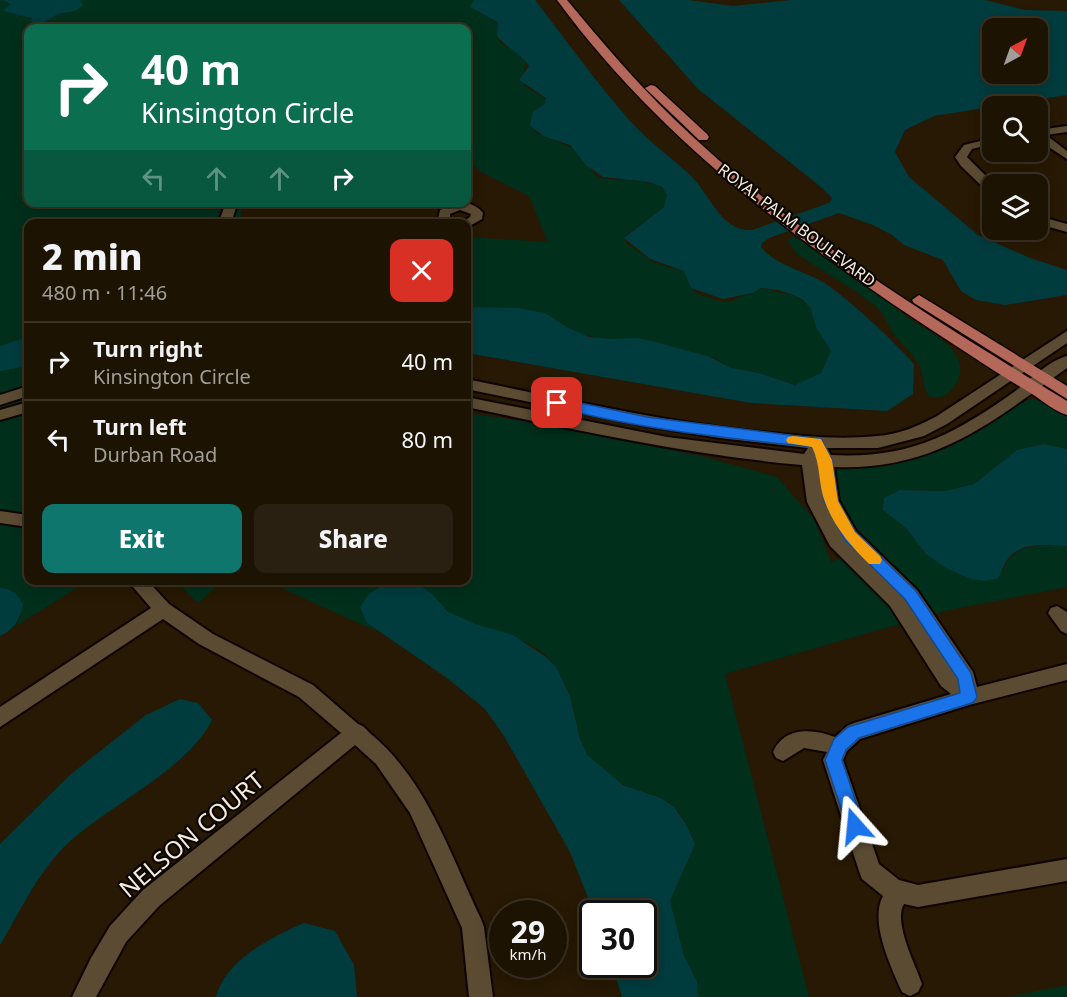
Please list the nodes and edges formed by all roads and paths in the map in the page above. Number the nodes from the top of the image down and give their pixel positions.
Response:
1 (562, 0) edge
2 (578, 0) edge
3 (1067, 129) edge
4 (1048, 132) edge
5 (1048, 142) edge
6 (982, 144) edge
7 (1067, 156) edge
8 (982, 180) edge
9 (468, 207) edge
10 (789, 215) junction
11 (471, 222) edge
12 (1048, 223) edge
13 (1067, 228) edge
14 (1067, 336) edge
15 (1067, 361) edge
16 (1017, 370) junction
17 (1037, 383) junction
18 (471, 385) edge
19 (24, 390) edge
20 (24, 391) edge
21 (1067, 393) edge
22 (0, 395) edge
23 (0, 400) edge
24 (471, 403) edge
25 (24, 406) edge
26 (1067, 409) edge
27 (0, 413) edge
28 (816, 442) junction
29 (817, 460) junction
30 (0, 517) edge
31 (24, 520) edge
32 (141, 585) edge
33 (163, 609) junction
34 (1067, 672) edge
35 (969, 697) junction
36 (0, 718) edge
37 (357, 732) junction
38 (838, 747) junction
39 (783, 752) dead end
40 (1067, 870) edge
41 (898, 892) junction
42 (910, 984) dead end
43 (84, 997) edge
44 (481, 997) edge

1 - 10 main road, ROYAL PALM BOULEVARD
2 - 10 main road, ROYAL PALM BOULEVARD
3 - 4 street
5 - 7 street
6 - 8 street
9 - 11 street
10 - 16 main road, ROYAL PALM BOULEVARD
12 - 13 street
14 - 16 street
15 - 17 street
16 - 17 main road, ROYAL PALM BOULEVARD
16 - 28 street
17 - 21 main road, ROYAL PALM BOULEVARD
17 - 26 main road, ROYAL PALM BOULEVARD
17 - 29 street
18 - 28 street
19 - 22 street
20 - 23 street
24 - 29 street
25 - 27 street
28 - 29 street
29 - 35 street
30 - 31 street
32 - 33 street
33 - 36 street
33 - 37 street
34 - 35 street
35 - 38 street
37 - 43 street, NELSON COURT
37 - 44 street
38 - 39 street
38 - 41 street
40 - 41 street
41 - 42 street

